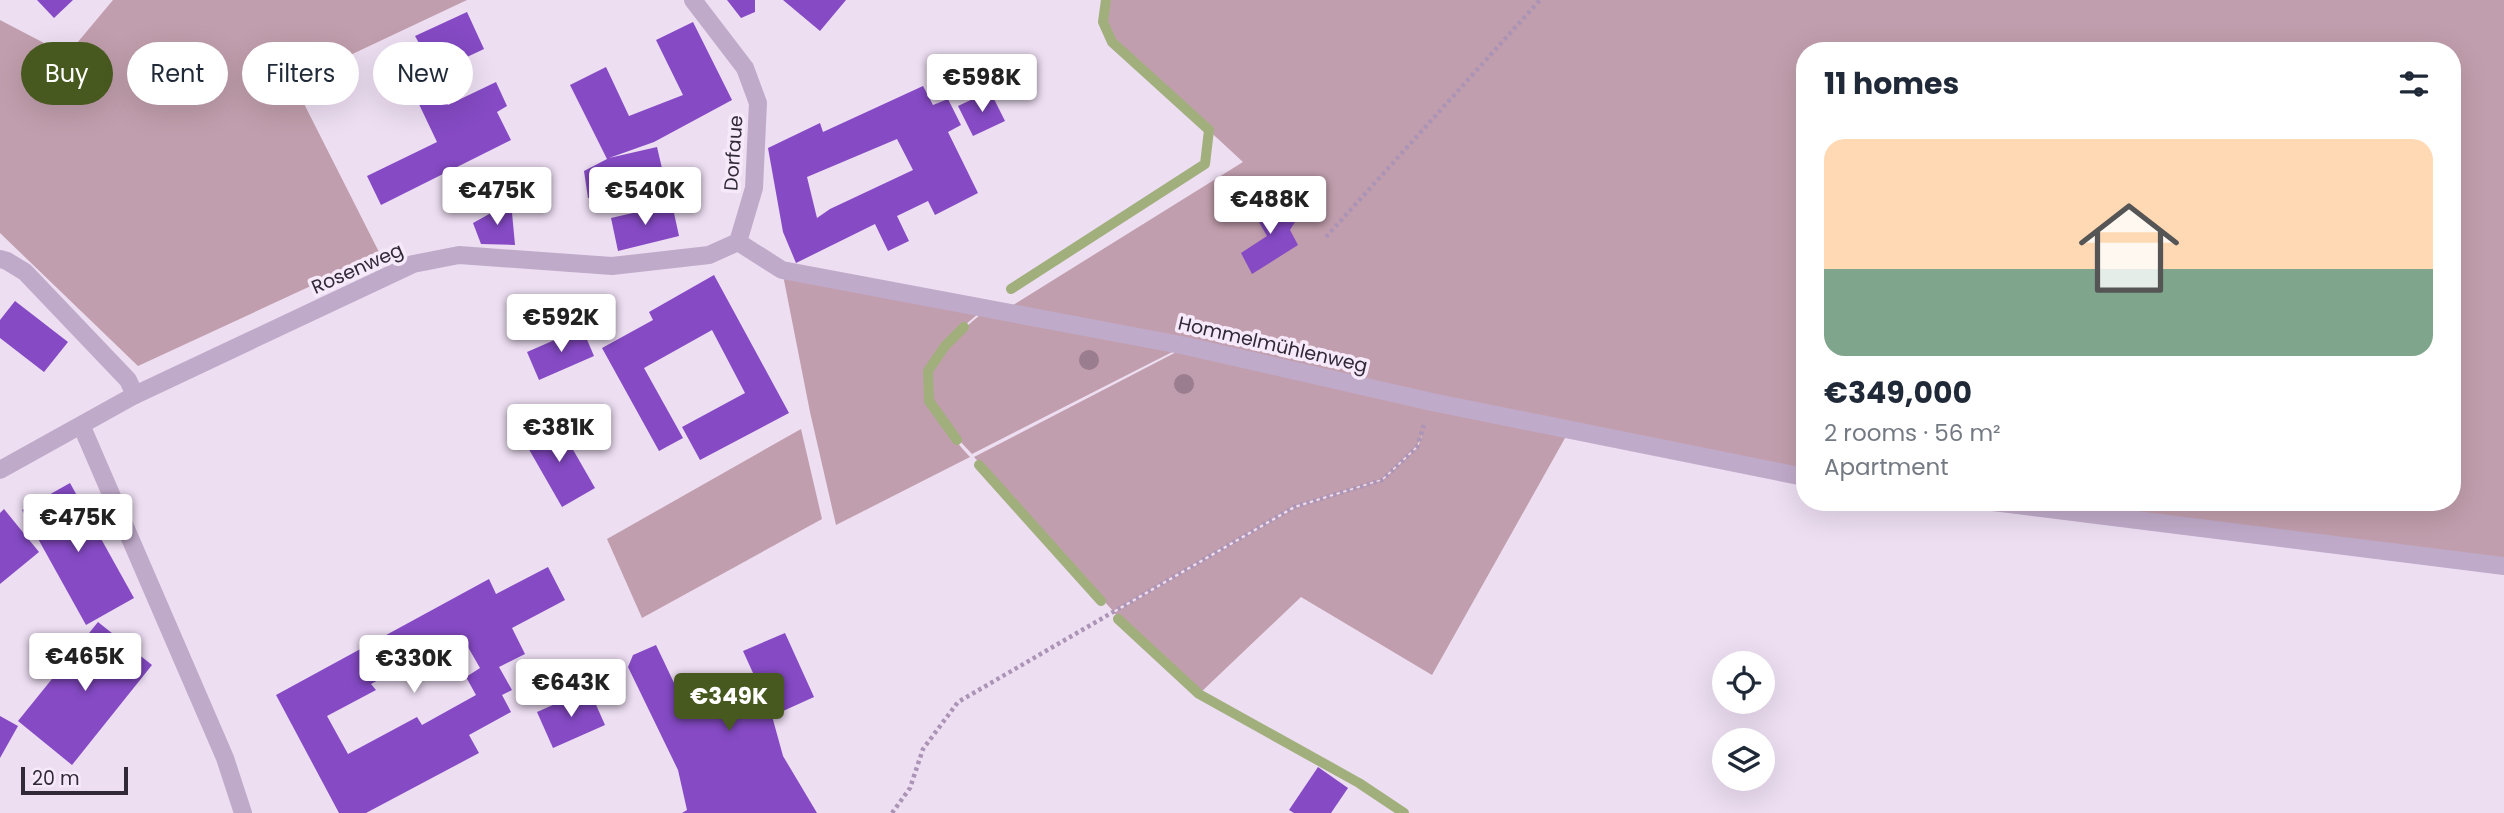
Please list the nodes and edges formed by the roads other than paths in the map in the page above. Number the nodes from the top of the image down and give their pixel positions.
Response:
1 (693, 0) edge
2 (738, 242) junction
3 (0, 259) edge
4 (135, 395) junction
5 (82, 427) junction
6 (0, 470) edge
7 (1796, 475) edge
8 (2065, 511) edge
9 (2504, 566) edge
10 (243, 813) edge

1 - 2 street, Dorfaue
2 - 4 street, Rosenweg
2 - 7 street, Hommelmühlenweg
3 - 4 street
4 - 5 street, Rosenweg
5 - 6 street, Rosenweg
5 - 10 street
8 - 9 street

